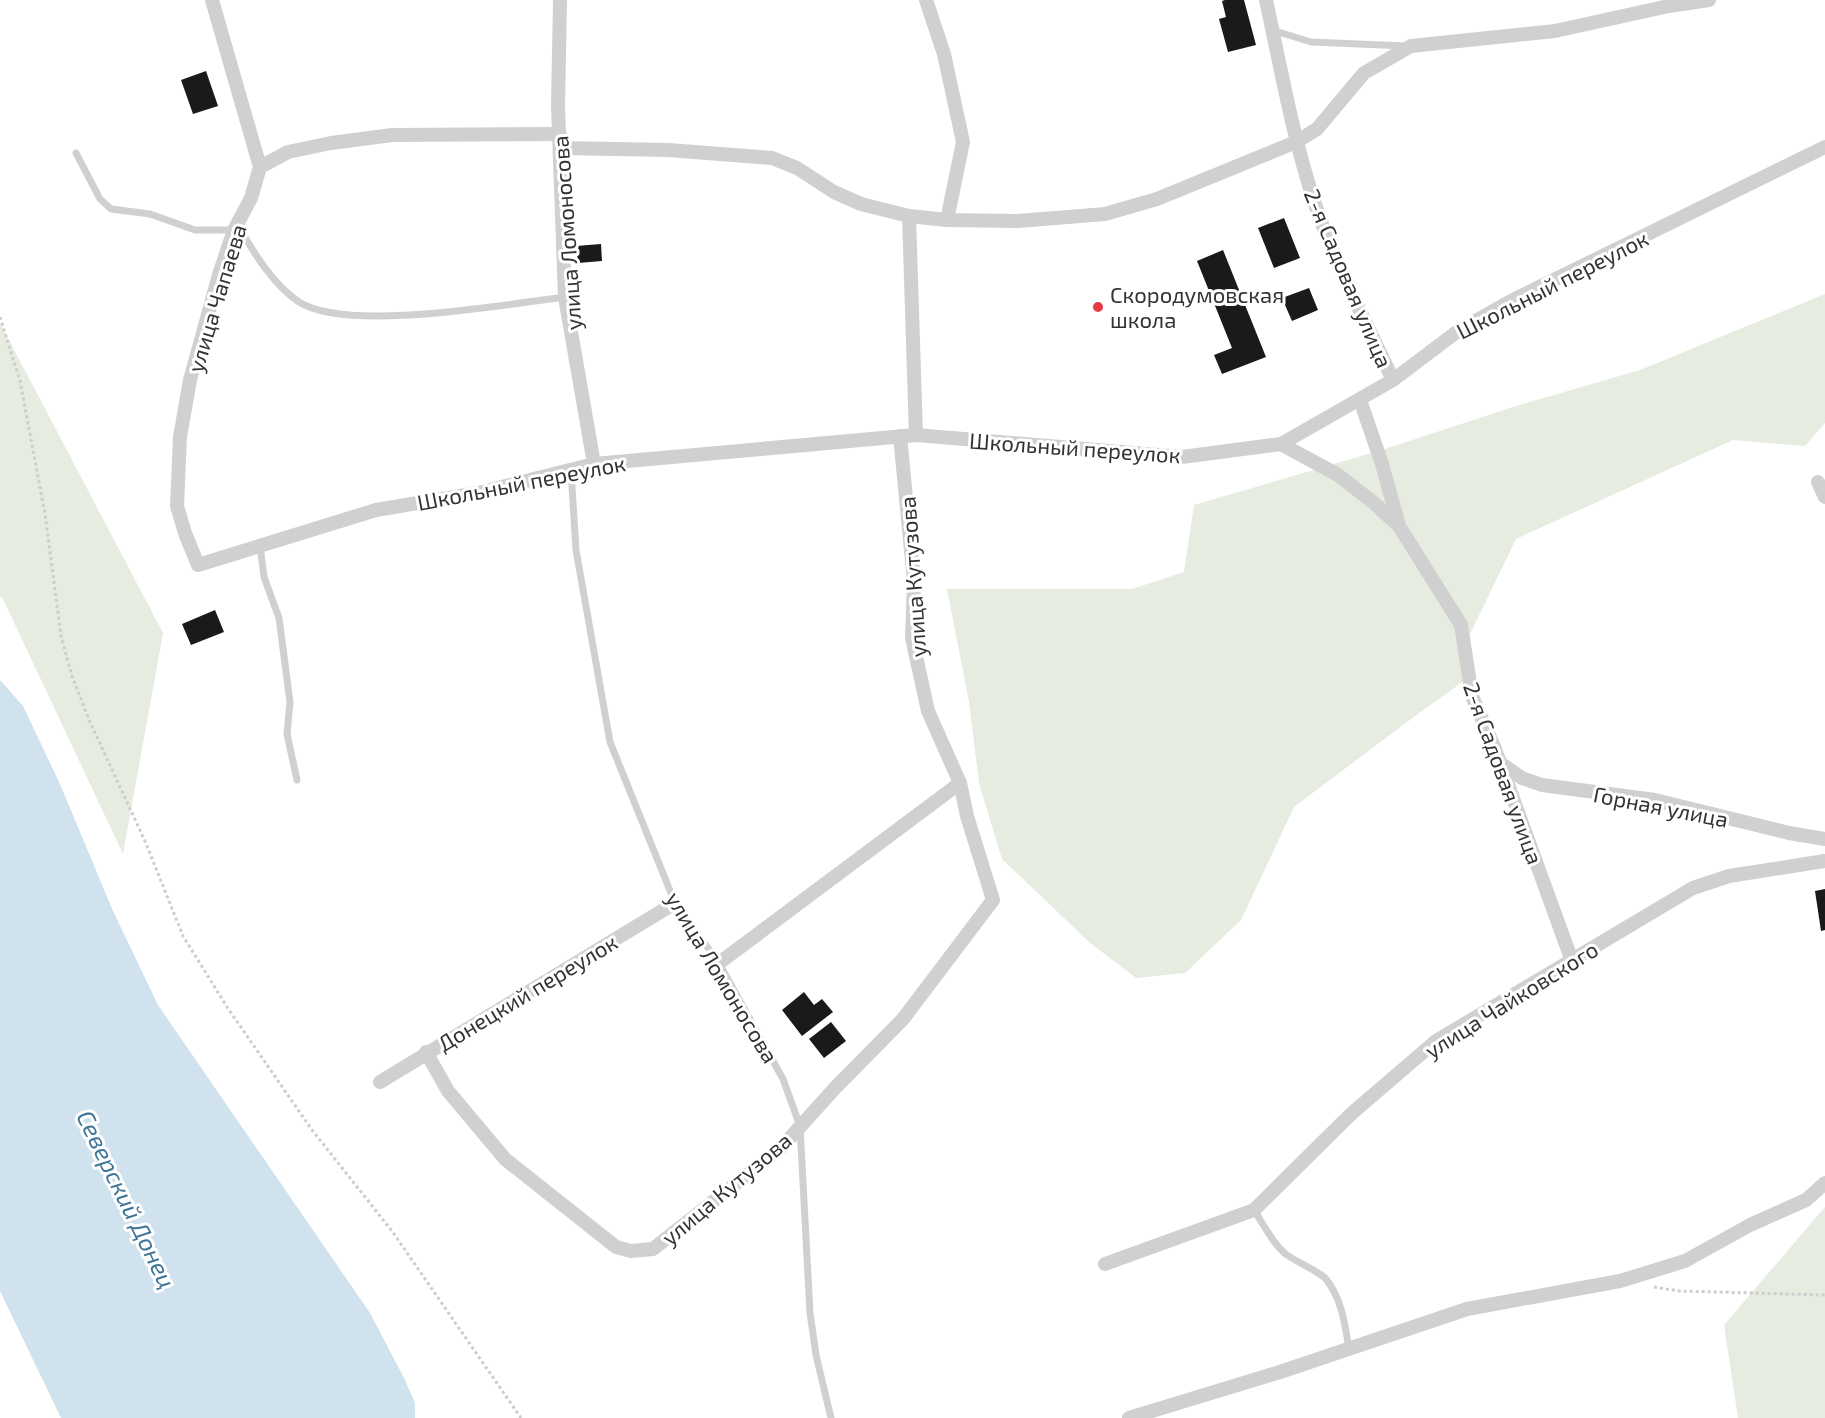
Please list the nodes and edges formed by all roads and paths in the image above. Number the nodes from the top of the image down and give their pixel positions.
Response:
1 (212, 0) edge
2 (560, 0) edge
3 (926, 0) edge
4 (1266, 0) edge
5 (1709, 0) edge
6 (1668, 3) edge
7 (1272, 30) junction
8 (1411, 46) junction
9 (560, 134) junction
10 (1296, 142) junction
11 (1825, 147) edge
12 (561, 148) junction
13 (76, 153) dead end
14 (260, 167) junction
15 (909, 216) junction
16 (947, 220) junction
17 (236, 227) junction
18 (566, 297) junction
19 (0, 317) edge
20 (1393, 380) junction
21 (1360, 400) junction
22 (916, 435) junction
23 (900, 436) junction
24 (1281, 444) junction
25 (594, 464) junction
26 (571, 471) junction
27 (1818, 482) dead end
28 (1825, 497) edge
29 (1399, 526) junction
30 (260, 545) junction
31 (198, 565) joint
32 (1500, 763) junction
33 (297, 780) dead end
34 (960, 783) junction
35 (1825, 839) edge
36 (1825, 861) edge
37 (675, 903) junction
38 (1572, 961) junction
39 (719, 963) junction
40 (426, 1052) junction
41 (380, 1082) dead end
42 (800, 1126) junction
43 (1825, 1184) edge
44 (1254, 1210) junction
45 (1105, 1264) dead end
46 (1649, 1286) dead end
47 (1825, 1295) edge
48 (1349, 1349) junction
49 (521, 1418) edge
50 (831, 1418) edge
51 (1129, 1418) edge

1 - 14 street
2 - 9 street, улица Ломоносова
3 - 16 street
4 - 7 street, 2-я Садовая улица
5 - 6 street
6 - 8 street
7 - 8 lane
7 - 10 street, 2-я Садовая улица
8 - 10 street
9 - 12 street, улица Ломоносова
9 - 14 street
10 - 16 street
10 - 20 street, 2-я Садовая улица
11 - 20 street, Школьный переулок
12 - 15 street
12 - 18 street, улица Ломоносова
13 - 17 lane
14 - 17 street, улица Чапаева
15 - 16 street
15 - 22 street
17 - 18 lane
17 - 31 street, улица Чапаева
18 - 25 street, улица Ломоносова
19 - 49 path
20 - 21 street, Школьный переулок
21 - 24 street, Школьный переулок
21 - 29 street
22 - 23 street, Школьный переулок
22 - 24 street, Школьный переулок
23 - 25 street, Школьный переулок
23 - 34 street, улица Кутузова
24 - 29 street, 2-я Садовая улица
25 - 26 street, Школьный переулок
26 - 30 street, Школьный переулок
26 - 37 lane, улица Ломоносова
27 - 28 street
29 - 32 street, 2-я Садовая улица
30 - 31 street, Школьный переулок
30 - 33 lane
32 - 35 street, Горная улица
32 - 38 street, 2-я Садовая улица
34 - 39 street
34 - 42 street, улица Кутузова
36 - 38 street, улица Чайковского
37 - 39 lane, улица Ломоносова
37 - 40 street, Донецкий переулок
38 - 44 street, улица Чайковского
39 - 42 lane, улица Ломоносова
40 - 41 street, Донецкий переулок
40 - 42 street, улица Кутузова
42 - 50 lane, улица Ломоносова
43 - 48 street
44 - 45 street, улица Чайковского
44 - 48 lane
46 - 47 path
48 - 51 street

